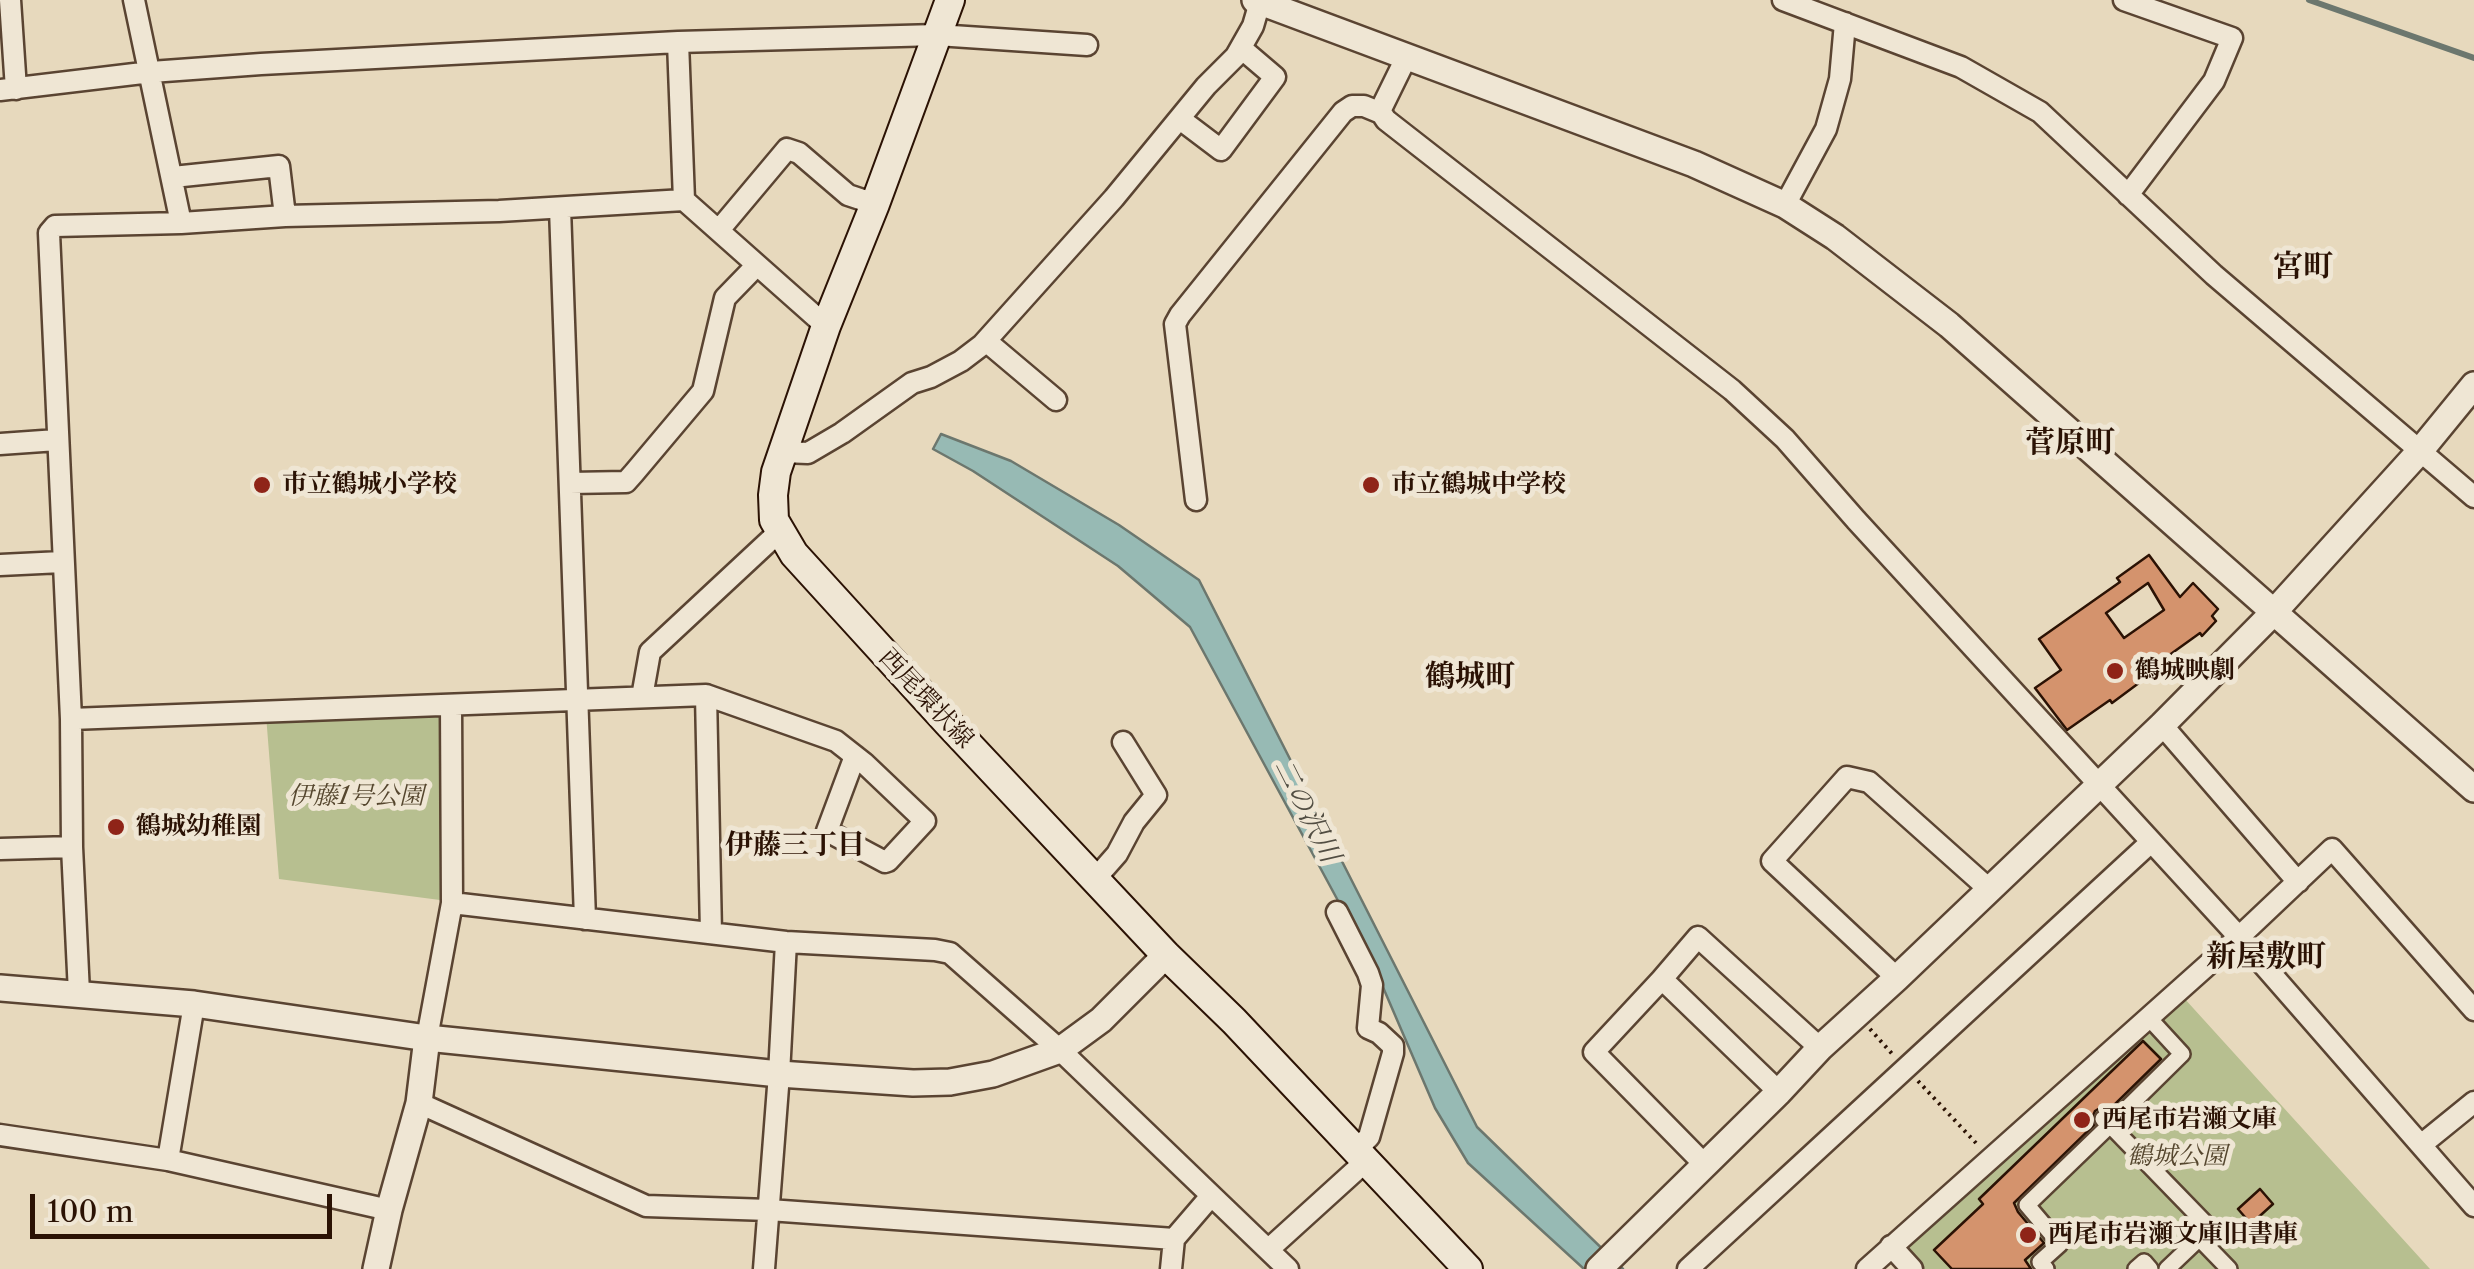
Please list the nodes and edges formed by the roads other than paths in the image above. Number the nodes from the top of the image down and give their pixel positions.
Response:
1 (10, 0) edge
2 (134, 0) edge
3 (950, 0) edge
4 (1783, 0) edge
5 (2124, 0) edge
6 (1258, 1) edge
7 (1808, 4) edge
8 (1845, 23) junction
9 (937, 35) junction
10 (678, 42) junction
11 (1086, 45) dead end
12 (1241, 48) junction
13 (1406, 58) junction
14 (150, 72) junction
15 (8, 89) edge
16 (1381, 113) junction
17 (1180, 118) junction
18 (172, 178) junction
19 (2128, 194) junction
20 (684, 200) junction
21 (875, 204) junction
22 (1785, 205) junction
23 (560, 208) junction
24 (286, 216) junction
25 (181, 222) junction
26 (719, 230) junction
27 (758, 264) junction
28 (826, 326) junction
29 (986, 341) junction
30 (2474, 385) edge
31 (1056, 400) dead end
32 (57, 440) junction
33 (0, 444) edge
34 (2420, 450) junction
35 (783, 452) junction
36 (570, 483) junction
37 (2474, 497) edge
38 (1196, 500) dead end
39 (780, 531) junction
40 (62, 562) junction
41 (0, 565) edge
42 (2273, 613) junction
43 (706, 695) junction
44 (642, 696) junction
45 (579, 701) junction
46 (450, 705) junction
47 (71, 718) junction
48 (2162, 725) junction
49 (1123, 742) dead end
50 (855, 756) junction
51 (2098, 784) junction
52 (2474, 789) edge
53 (2151, 842) junction
54 (72, 847) junction
55 (0, 849) edge
56 (1094, 880) junction
57 (2298, 882) junction
58 (1990, 890) junction
59 (452, 903) junction
60 (1337, 912) dead end
61 (586, 919) junction
62 (711, 934) junction
63 (2239, 937) junction
64 (786, 942) junction
65 (1166, 956) junction
66 (1898, 978) junction
67 (1662, 979) junction
68 (0, 988) edge
69 (79, 994) junction
70 (194, 1004) junction
71 (2474, 1010) edge
72 (2148, 1017) junction
73 (427, 1038) junction
74 (1820, 1048) junction
75 (1060, 1050) junction
76 (780, 1074) junction
77 (1779, 1092) junction
78 (2474, 1102) edge
79 (418, 1104) junction
80 (2106, 1122) junction
81 (0, 1135) edge
82 (2421, 1145) junction
83 (1361, 1156) junction
84 (168, 1160) junction
85 (1705, 1165) junction
86 (1211, 1196) junction
87 (2474, 1206) edge
88 (389, 1210) junction
89 (769, 1210) junction
90 (2198, 1237) junction
91 (1174, 1238) junction
92 (1892, 1246) junction
93 (1268, 1248) junction
94 (1605, 1267) edge
95 (376, 1269) edge
96 (764, 1269) edge
97 (1172, 1269) edge
98 (1288, 1269) edge
99 (1468, 1269) edge
100 (1688, 1269) edge
101 (1867, 1269) edge
102 (1912, 1269) edge
103 (2046, 1269) edge
104 (2136, 1269) edge
105 (2150, 1269) edge
106 (2167, 1269) edge
107 (2229, 1269) edge

1 - 15 street
2 - 14 street
3 - 9 main road, 西尾環状線
4 - 7 street
5 - 19 street
6 - 12 street
6 - 13 street
7 - 8 street
8 - 19 street
8 - 22 street
9 - 10 street
9 - 11 street
9 - 21 main road, 西尾環状線
10 - 14 street
10 - 20 street
12 - 17 street
12 - 17 street
13 - 16 street
13 - 22 street
14 - 15 street
14 - 18 street
16 - 38 street
16 - 51 street
17 - 29 street
18 - 24 street
18 - 25 street
19 - 34 street
20 - 23 street
20 - 26 street
21 - 26 street
21 - 28 main road, 西尾環状線
22 - 42 street
23 - 24 street
23 - 36 street
24 - 25 street
25 - 32 street
26 - 27 street
27 - 28 street
27 - 36 street
28 - 35 main road, 西尾環状線
29 - 31 street
29 - 35 street
30 - 34 street
32 - 33 street
32 - 40 street
34 - 37 street
34 - 42 street
35 - 39 main road, 西尾環状線
36 - 45 street
39 - 44 street
39 - 56 main road, 西尾環状線
40 - 41 street
40 - 47 street
42 - 48 street
42 - 52 street
43 - 44 street
43 - 50 street
43 - 62 street
44 - 45 street
45 - 46 street
45 - 61 street
46 - 47 street
46 - 59 street
47 - 54 street
48 - 51 street
48 - 57 street
49 - 56 street
50 - 50 street
51 - 53 street
51 - 58 street
53 - 63 street
53 - 100 street
54 - 55 street
54 - 69 street
56 - 65 main road, 西尾環状線
57 - 63 street
57 - 71 street
58 - 66 street
58 - 66 street
59 - 61 street
59 - 73 street
60 - 83 street
61 - 62 street
62 - 64 street
63 - 72 street
63 - 82 street
64 - 75 street
64 - 76 street
65 - 75 street
65 - 83 main road, 西尾環状線
66 - 74 street
67 - 74 street
67 - 77 street
67 - 85 street
68 - 69 street
69 - 70 street
70 - 73 street
70 - 84 street
72 - 80 street
72 - 92 street
73 - 76 street
73 - 79 street
74 - 77 street
75 - 76 street
75 - 86 street
76 - 89 street
77 - 85 street
78 - 82 street
79 - 88 street
79 - 89 street
80 - 90 street
80 - 103 street
81 - 84 street
82 - 87 street
83 - 93 street
83 - 99 main road, 西尾環状線
84 - 88 street
85 - 94 street
86 - 91 street
86 - 93 street
88 - 95 street
89 - 91 street
89 - 96 street
90 - 106 street
90 - 107 street
91 - 97 street
92 - 101 street
92 - 102 street
93 - 98 street
104 - 105 street

